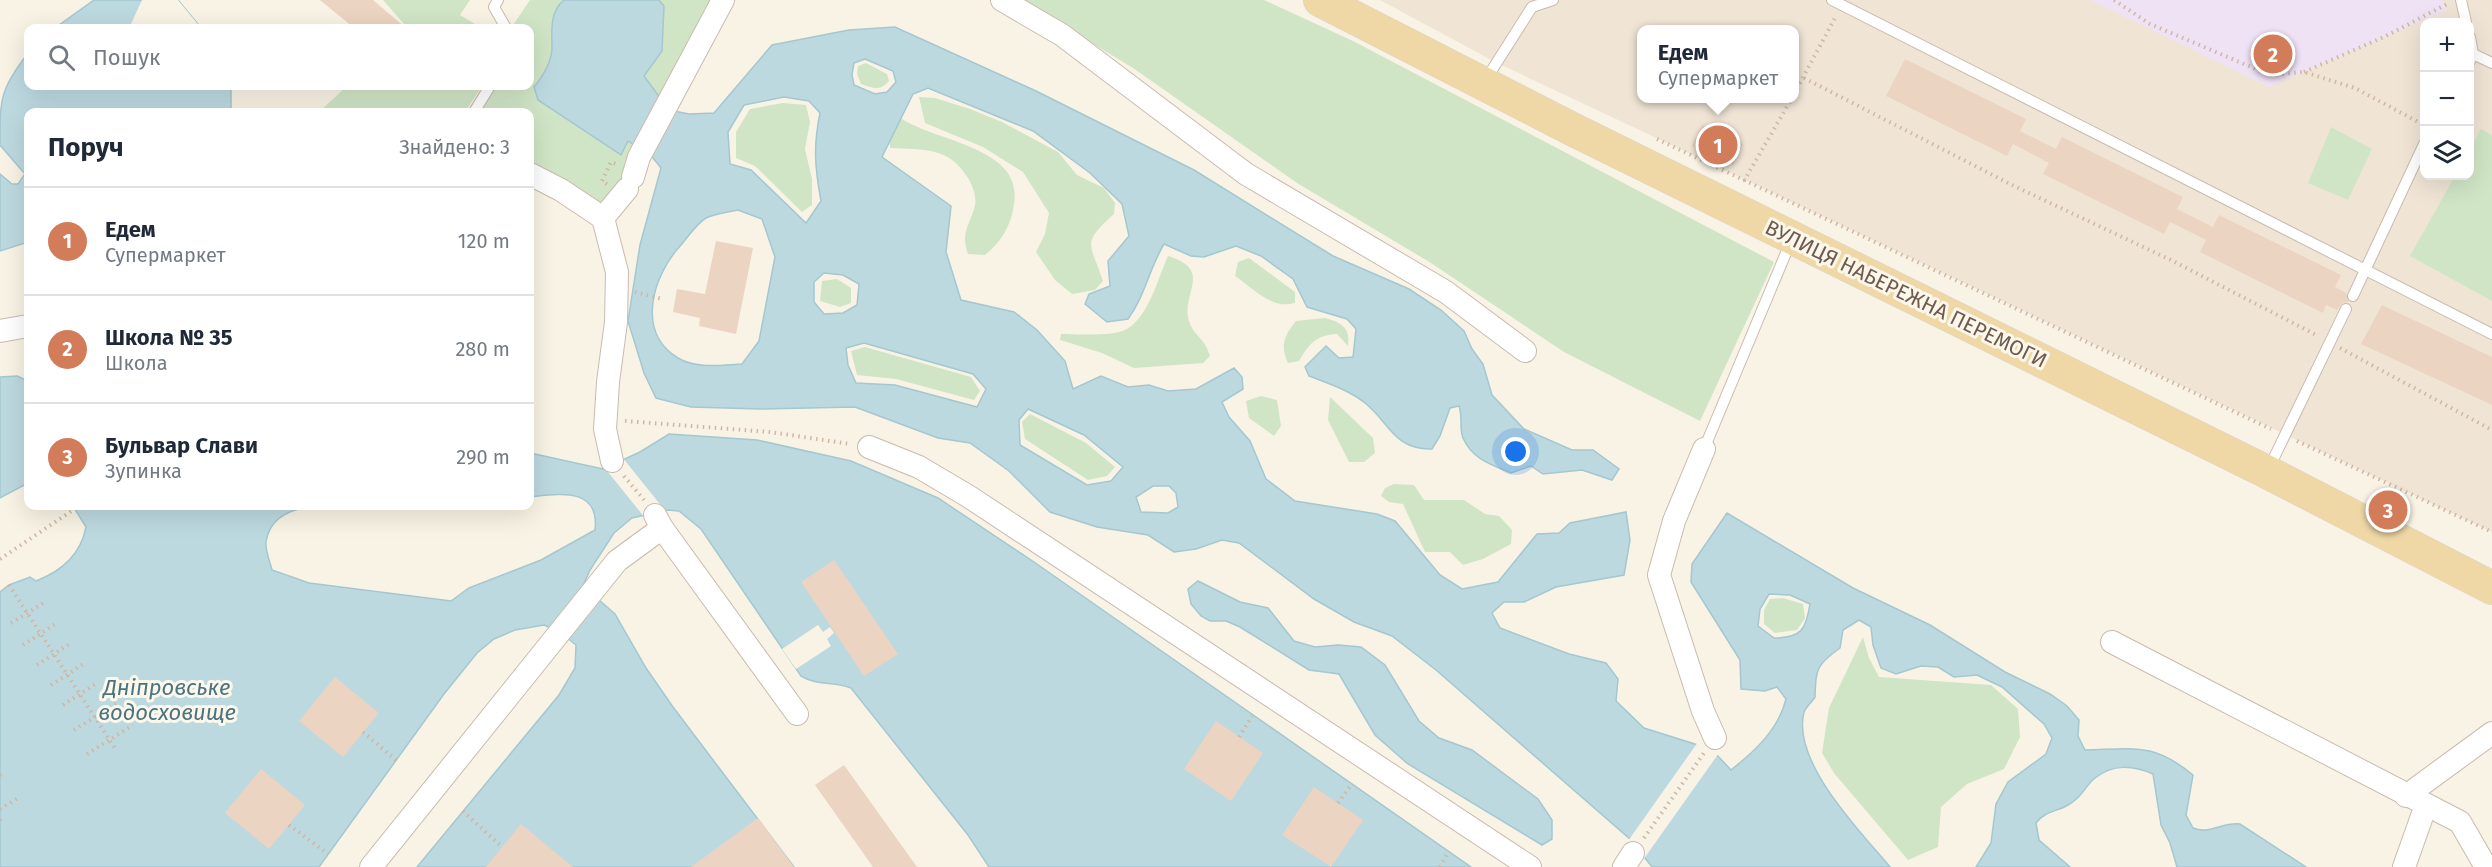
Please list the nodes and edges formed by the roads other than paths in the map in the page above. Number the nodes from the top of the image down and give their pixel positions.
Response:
1 (498, 0) edge
2 (723, 0) edge
3 (1002, 0) edge
4 (1320, 0) edge
5 (1553, 0) edge
6 (1832, 0) edge
7 (2461, 0) edge
8 (2465, 18) edge
9 (504, 24) edge
10 (2474, 58) edge
11 (2492, 63) edge
12 (1483, 84) junction
13 (488, 90) edge
14 (476, 108) edge
15 (2420, 152) edge
16 (534, 176) edge
17 (603, 218) junction
18 (1792, 238) junction
19 (2364, 268) junction
20 (2353, 296) dead end
21 (2346, 309) dead end
22 (24, 327) edge
23 (0, 331) edge
24 (2492, 334) edge
25 (1525, 351) dead end
26 (869, 447) road end
27 (1704, 449) joint
28 (612, 461) road end
29 (2267, 472) junction
30 (2492, 588) edge
31 (2112, 642) dead end
32 (797, 714) dead end
33 (2492, 733) edge
34 (1715, 738) road end
35 (2416, 800) junction
36 (371, 867) edge
37 (1530, 867) edge
38 (2404, 867) edge
39 (2486, 867) edge

1 - 9 lane
2 - 17 street
3 - 25 street
4 - 12 main road, ВУЛИЦЯ НАБЕРЕЖНА ПЕРЕМОГИ
5 - 12 lane
6 - 19 lane
7 - 8 lane
10 - 11 lane
12 - 18 main road, ВУЛИЦЯ НАБЕРЕЖНА ПЕРЕМОГИ
13 - 14 lane
15 - 19 lane
16 - 17 street
17 - 28 street
18 - 27 lane
18 - 29 main road, ВУЛИЦЯ НАБЕРЕЖНА ПЕРЕМОГИ
19 - 20 lane
19 - 24 lane
21 - 29 lane
22 - 23 street
26 - 37 street
27 - 34 street
29 - 30 main road, ВУЛИЦЯ НАБЕРЕЖНА ПЕРЕМОГИ
31 - 35 street
32 - 36 street
33 - 35 street
35 - 38 street
35 - 39 street

